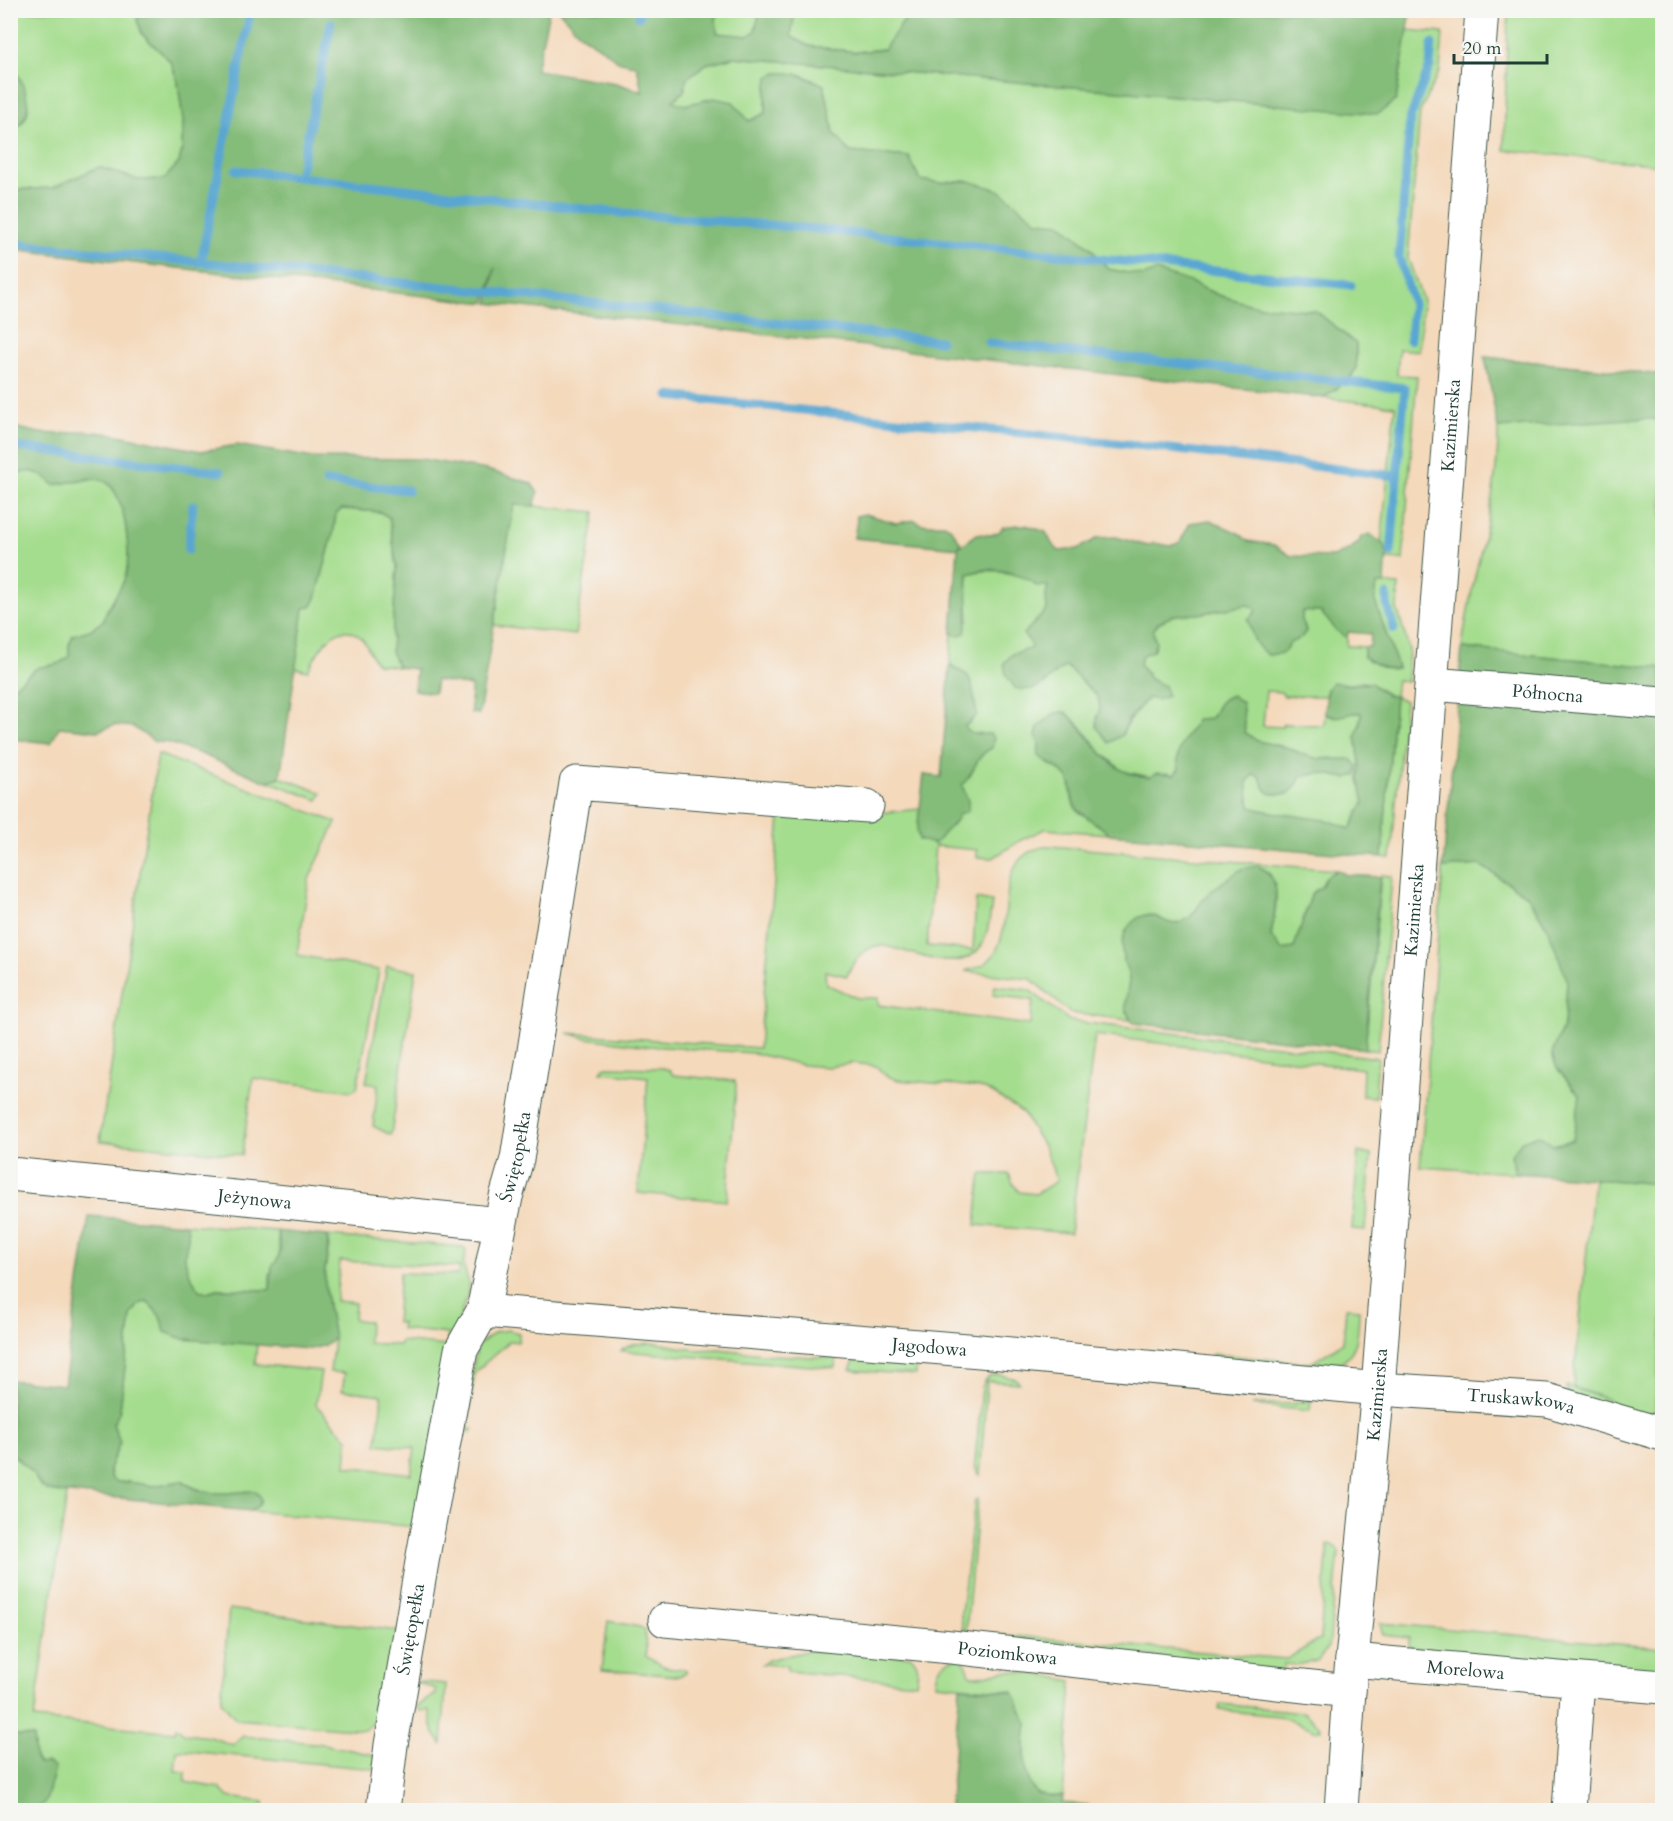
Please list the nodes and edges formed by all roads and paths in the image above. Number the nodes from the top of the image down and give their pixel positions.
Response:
1 (1482, 10) edge
2 (1432, 684) junction
3 (1662, 703) edge
4 (867, 806) dead end
5 (10, 1174) edge
6 (500, 1224) junction
7 (483, 1311) junction
8 (1378, 1389) junction
9 (1662, 1434) edge
10 (665, 1620) dead end
11 (1350, 1676) junction
12 (1578, 1680) junction
13 (1662, 1687) edge
14 (383, 1810) edge
15 (1341, 1810) edge
16 (1569, 1810) edge

1 - 2 street, Kazimierska
2 - 3 street, Północna
2 - 8 street, Kazimierska
4 - 6 street, Świętopełka
5 - 6 street, Jeżynowa
6 - 7 street, Świętopełka
7 - 8 street, Jagodowa
7 - 14 street, Świętopełka
8 - 9 street, Truskawkowa
8 - 11 street, Kazimierska
10 - 11 street, Poziomkowa
11 - 12 street, Morelowa
11 - 15 street, Kazimierska
12 - 13 street, Morelowa
12 - 16 street

